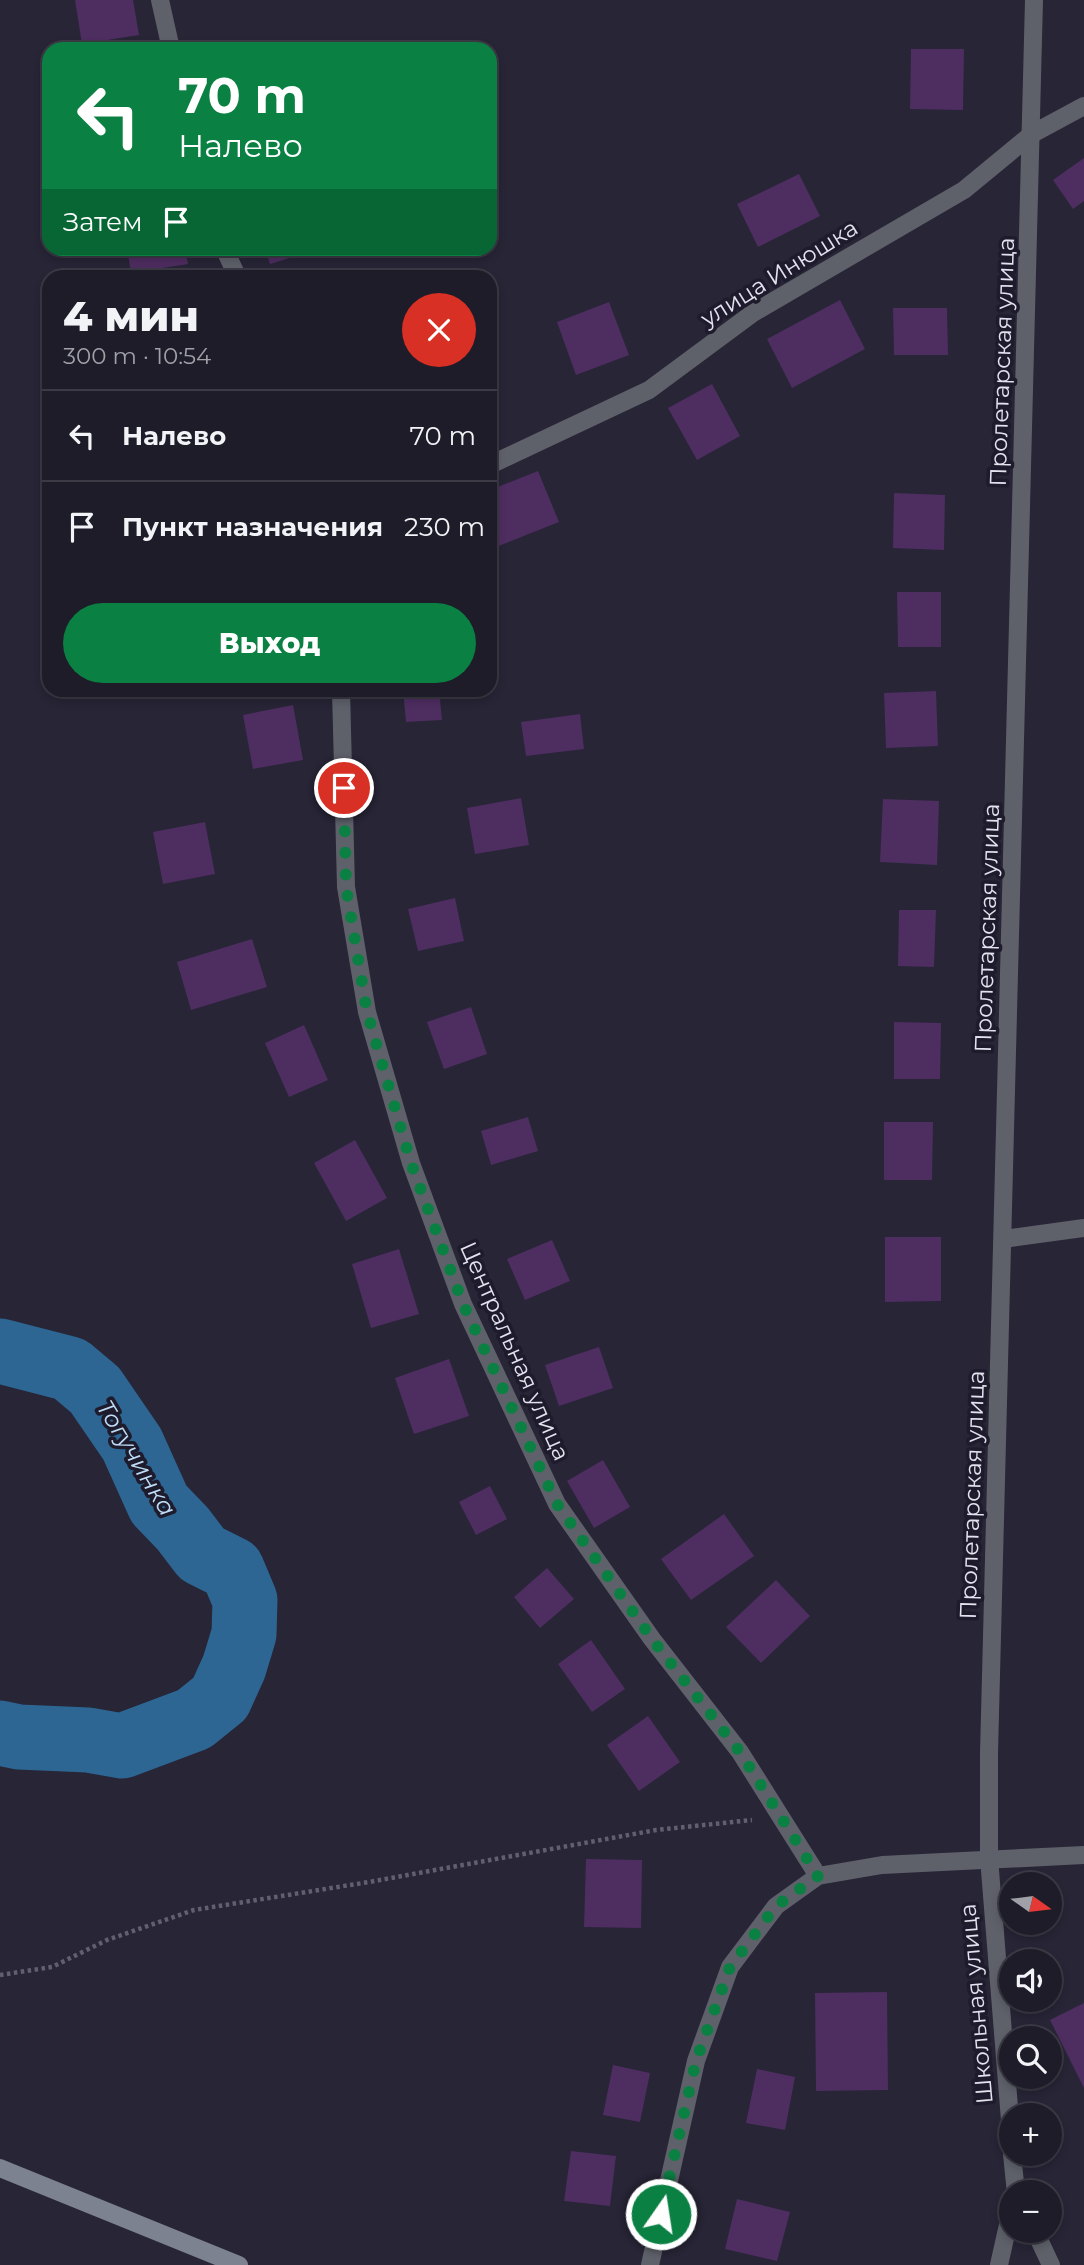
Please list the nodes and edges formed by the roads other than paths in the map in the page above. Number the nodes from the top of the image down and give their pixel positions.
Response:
1 (160, 0) edge
2 (1034, 0) edge
3 (169, 42) edge
4 (1084, 106) edge
5 (1032, 134) junction
6 (497, 463) edge
7 (341, 697) edge
8 (1084, 1228) edge
9 (1003, 1239) junction
10 (1084, 1855) edge
11 (989, 1858) junction
12 (818, 1876) junction
13 (1009, 2103) edge
14 (0, 2168) edge
15 (1004, 2243) edge
16 (1041, 2243) edge
17 (239, 2265) edge
18 (650, 2265) edge
19 (999, 2265) edge
20 (1051, 2265) edge

1 - 3 street
2 - 5 street, Пролетарская улица
4 - 5 street, улица Инюшка
5 - 6 street, улица Инюшка
5 - 9 street, Пролетарская улица
7 - 12 street, Центральная улица
8 - 9 street
9 - 11 street, Пролетарская улица
10 - 11 street
11 - 12 street
11 - 13 street, Школьная улица
12 - 18 street
14 - 17 main road
15 - 19 street
16 - 20 street

